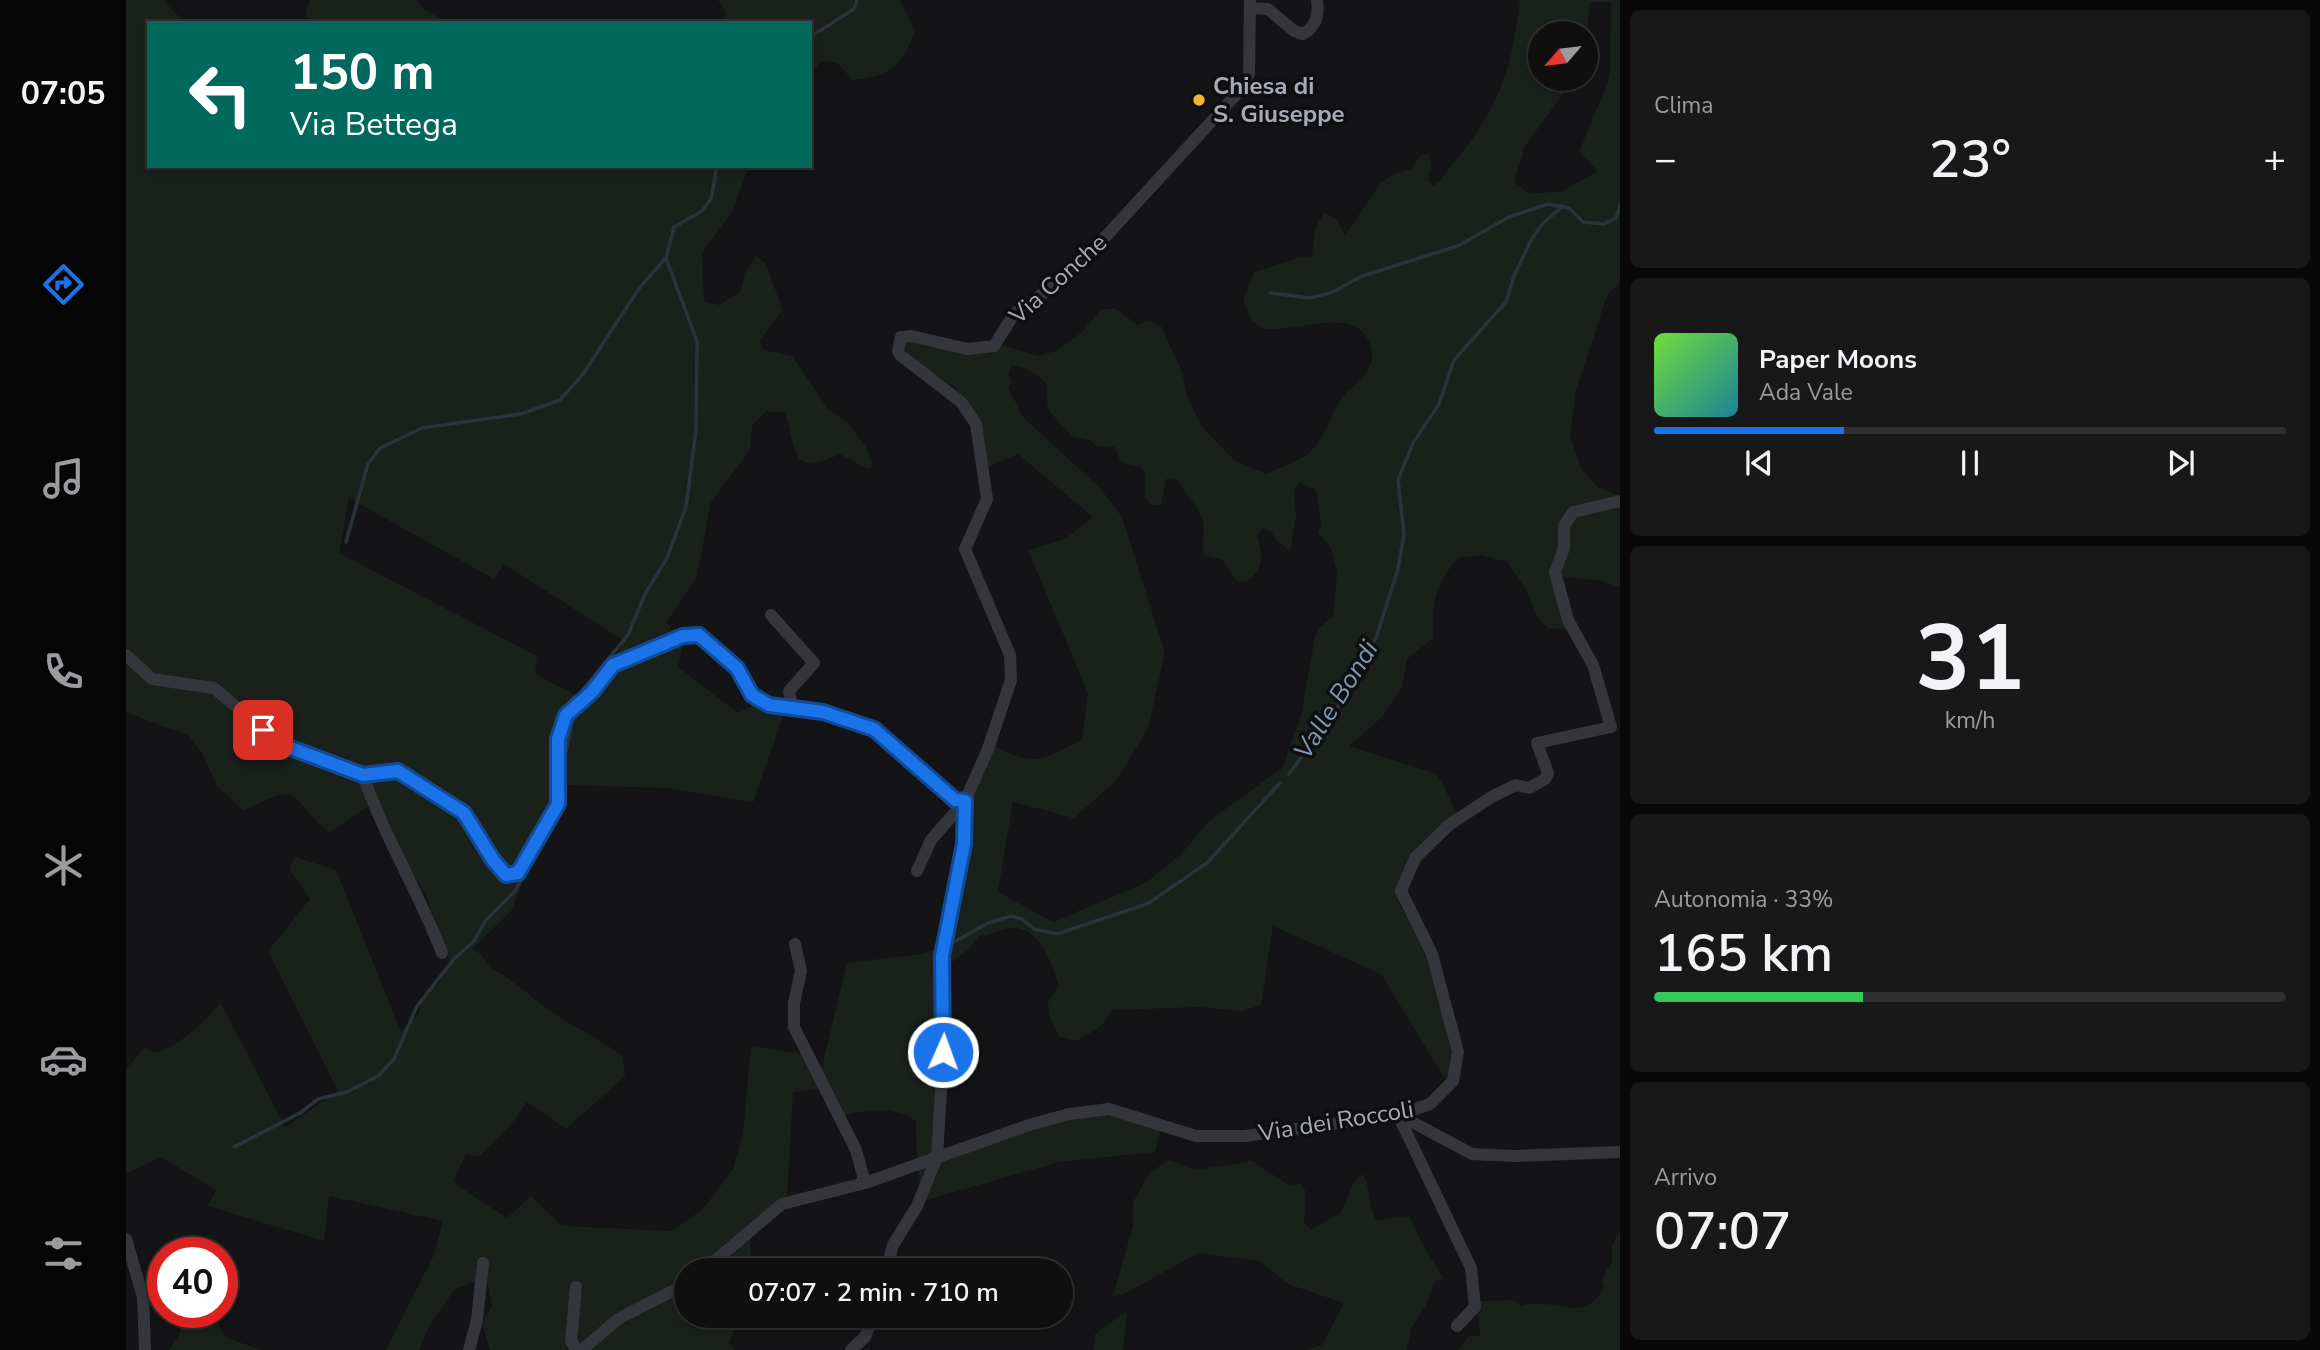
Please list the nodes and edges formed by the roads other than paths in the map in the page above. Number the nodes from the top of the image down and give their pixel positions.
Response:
1 (1317, 0) edge
2 (1250, 4) edge
3 (1620, 501) edge
4 (771, 615) dead end
5 (126, 655) edge
6 (793, 710) junction
7 (363, 775) junction
8 (965, 801) junction
9 (918, 872) dead end
10 (795, 944) dead end
11 (442, 953) dead end
12 (1398, 1115) junction
13 (1620, 1152) edge
14 (937, 1157) junction
15 (865, 1183) junction
16 (126, 1239) edge
17 (718, 1258) edge
18 (889, 1258) edge
19 (483, 1263) dead end
20 (576, 1287) dead end
21 (674, 1290) edge
22 (1457, 1326) dead end
23 (869, 1328) edge
24 (145, 1350) edge
25 (469, 1350) edge
26 (580, 1350) edge
27 (851, 1350) edge

1 - 2 street
2 - 8 street, Via Conche
3 - 12 street, Via dei Roccoli
4 - 6 street
5 - 7 street
6 - 7 street
6 - 8 street
7 - 11 street
8 - 9 street
8 - 14 street, Via Conche
10 - 15 street
12 - 13 street
12 - 14 street, Via dei Roccoli
12 - 22 street
14 - 15 street, Via dei Roccoli
14 - 18 street, Via Conche
15 - 17 street, Via dei Roccoli
16 - 24 street
19 - 25 street
20 - 26 street
21 - 26 street
23 - 27 street

